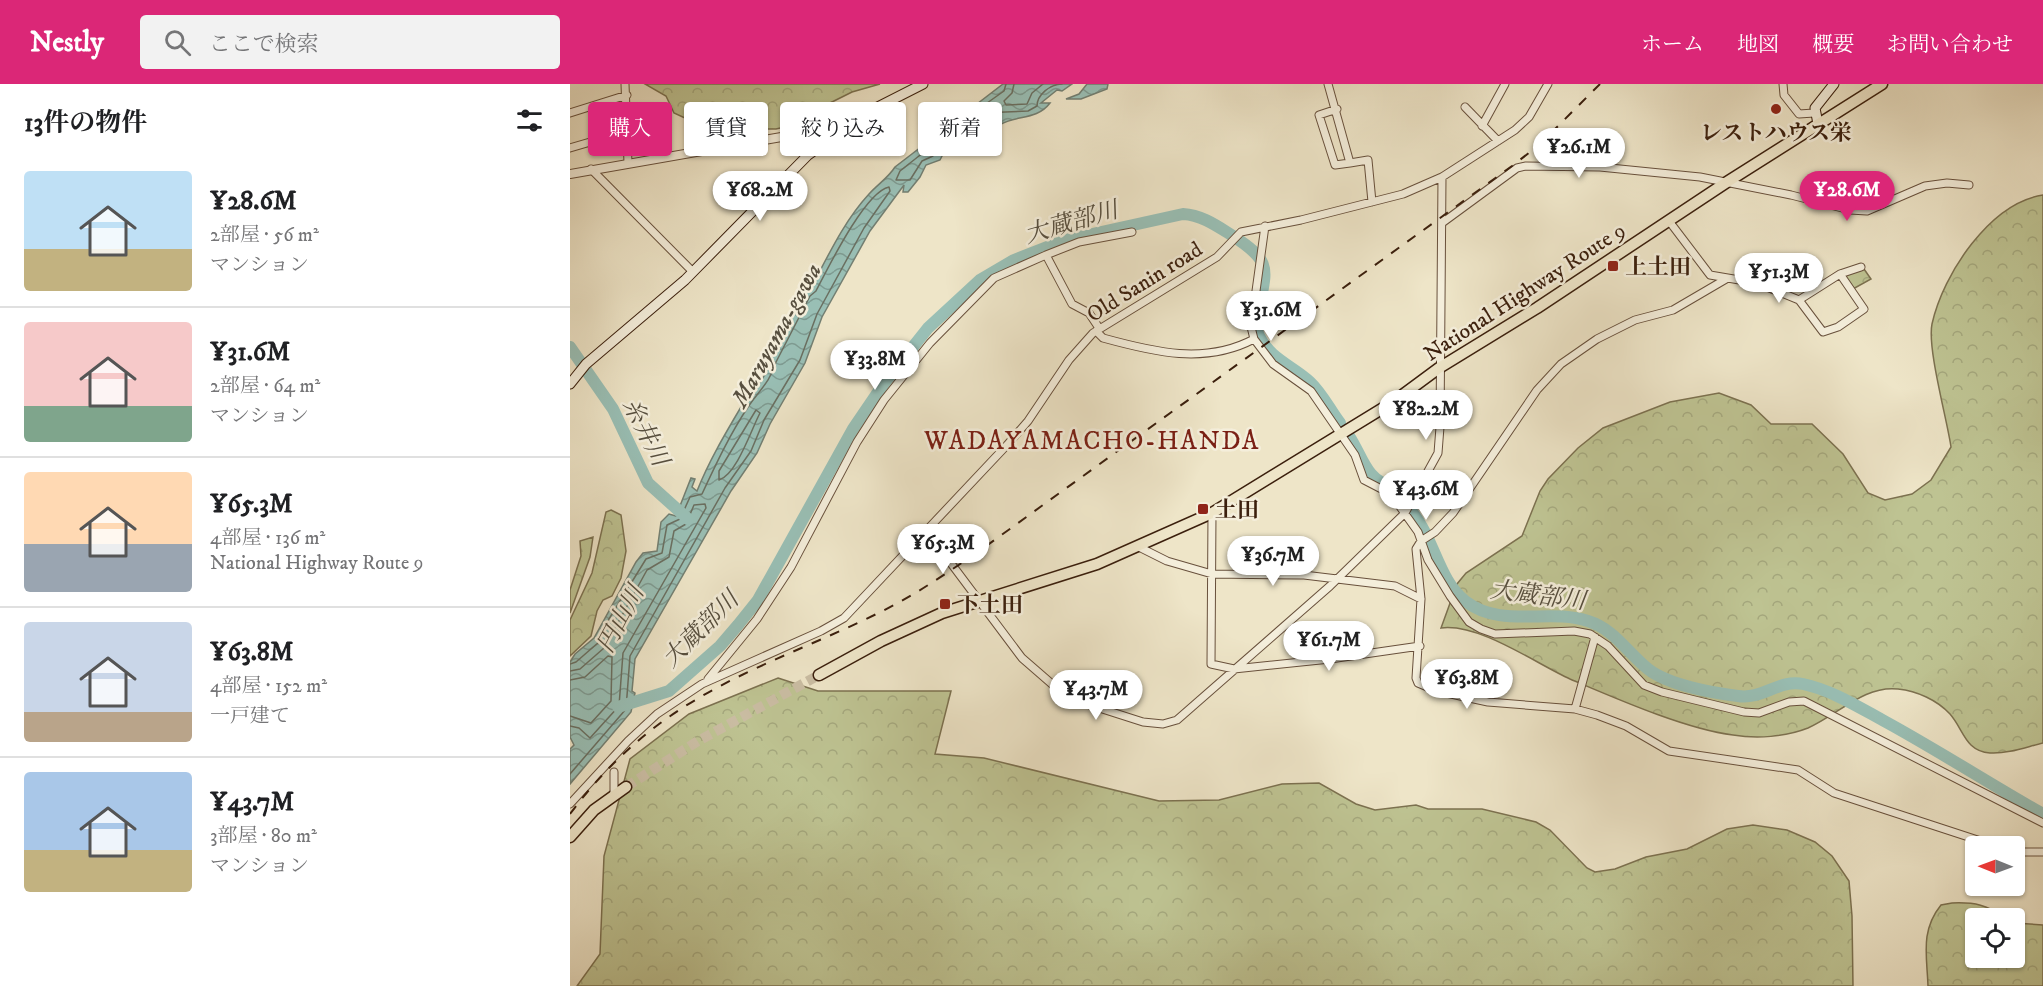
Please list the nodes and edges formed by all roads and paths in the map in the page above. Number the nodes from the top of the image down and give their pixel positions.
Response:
1 (625, 84) edge
2 (923, 84) edge
3 (1328, 84) edge
4 (1505, 84) edge
5 (1548, 84) edge
6 (1783, 84) edge
7 (1834, 84) edge
8 (1882, 84) edge
9 (627, 94) junction
10 (627, 102) edge
11 (888, 102) edge
12 (1465, 107) dead end
13 (1337, 109) junction
14 (570, 113) edge
15 (1816, 119) junction
16 (1482, 126) junction
17 (780, 138) edge
18 (1498, 141) junction
19 (588, 143) edge
20 (570, 148) edge
21 (628, 156) edge
22 (808, 156) edge
23 (628, 163) junction
24 (1350, 163) junction
25 (591, 169) junction
26 (570, 174) edge
27 (1442, 177) junction
28 (1727, 182) junction
29 (1969, 185) dead end
30 (1372, 202) junction
31 (1669, 221) junction
32 (1442, 223) junction
33 (1265, 226) junction
34 (1132, 232) dead end
35 (1046, 255) junction
36 (1861, 267) dead end
37 (693, 272) junction
38 (1840, 274) junction
39 (1726, 279) junction
40 (1799, 300) junction
41 (1098, 330) junction
42 (1254, 339) junction
43 (1439, 368) junction
44 (570, 384) edge
45 (1341, 433) junction
46 (1212, 513) junction
47 (1406, 513) junction
48 (923, 537) junction
49 (1421, 541) junction
50 (1139, 547) junction
51 (1212, 574) junction
52 (1336, 580) junction
53 (1421, 599) junction
54 (978, 601) junction
55 (1595, 637) junction
56 (1420, 646) junction
57 (1234, 669) junction
58 (819, 675) tunnel mouth
59 (706, 682) junction
60 (1575, 709) junction
61 (614, 772) dead end
62 (626, 787) tunnel mouth
63 (614, 795) junction
64 (570, 804) edge
65 (2043, 823) edge
66 (1965, 836) edge
67 (570, 837) edge
68 (2025, 852) edge
69 (2043, 852) edge

1 - 9 street
2 - 11 main road
3 - 13 street
4 - 16 street
5 - 18 street, Old Sanin road
6 - 15 street
7 - 15 main road
8 - 15 highway, National Highway Route 9
9 - 10 street
9 - 14 street
12 - 16 street
13 - 24 street
13 - 24 street
15 - 28 highway, National Highway Route 9
16 - 18 street
17 - 23 street
18 - 27 street, Old Sanin road
19 - 20 street
21 - 23 street
22 - 37 main road
23 - 25 street
24 - 30 street
25 - 26 street
25 - 37 street
27 - 30 street, Old Sanin road
27 - 32 street
28 - 29 street
28 - 31 highway, National Highway Route 9
28 - 32 street
30 - 33 street, Old Sanin road
31 - 39 street
31 - 43 highway, National Highway Route 9
32 - 43 street
33 - 41 street, Old Sanin road
33 - 42 street
34 - 35 street
35 - 41 street
35 - 59 street
36 - 38 street
37 - 44 main road
38 - 40 street
38 - 40 street
39 - 40 street
39 - 49 street
41 - 42 street
41 - 48 street, Old Sanin road
42 - 45 street
43 - 45 highway, National Highway Route 9
43 - 47 street
45 - 46 highway, National Highway Route 9
45 - 47 street
46 - 50 highway, National Highway Route 9
46 - 51 street
47 - 49 street
47 - 52 street
48 - 54 street
48 - 59 street, Old Sanin road
49 - 53 street
49 - 55 street
50 - 51 street
50 - 54 highway, National Highway Route 9
51 - 52 street
51 - 57 street
52 - 53 street
52 - 57 street
53 - 56 street
54 - 57 street
54 - 58 highway, National Highway Route 9
55 - 60 street
55 - 65 street
56 - 57 street
56 - 60 street
59 - 64 street, Old Sanin road
60 - 66 street
61 - 63 street
62 - 63 highway
63 - 67 highway
68 - 69 street

